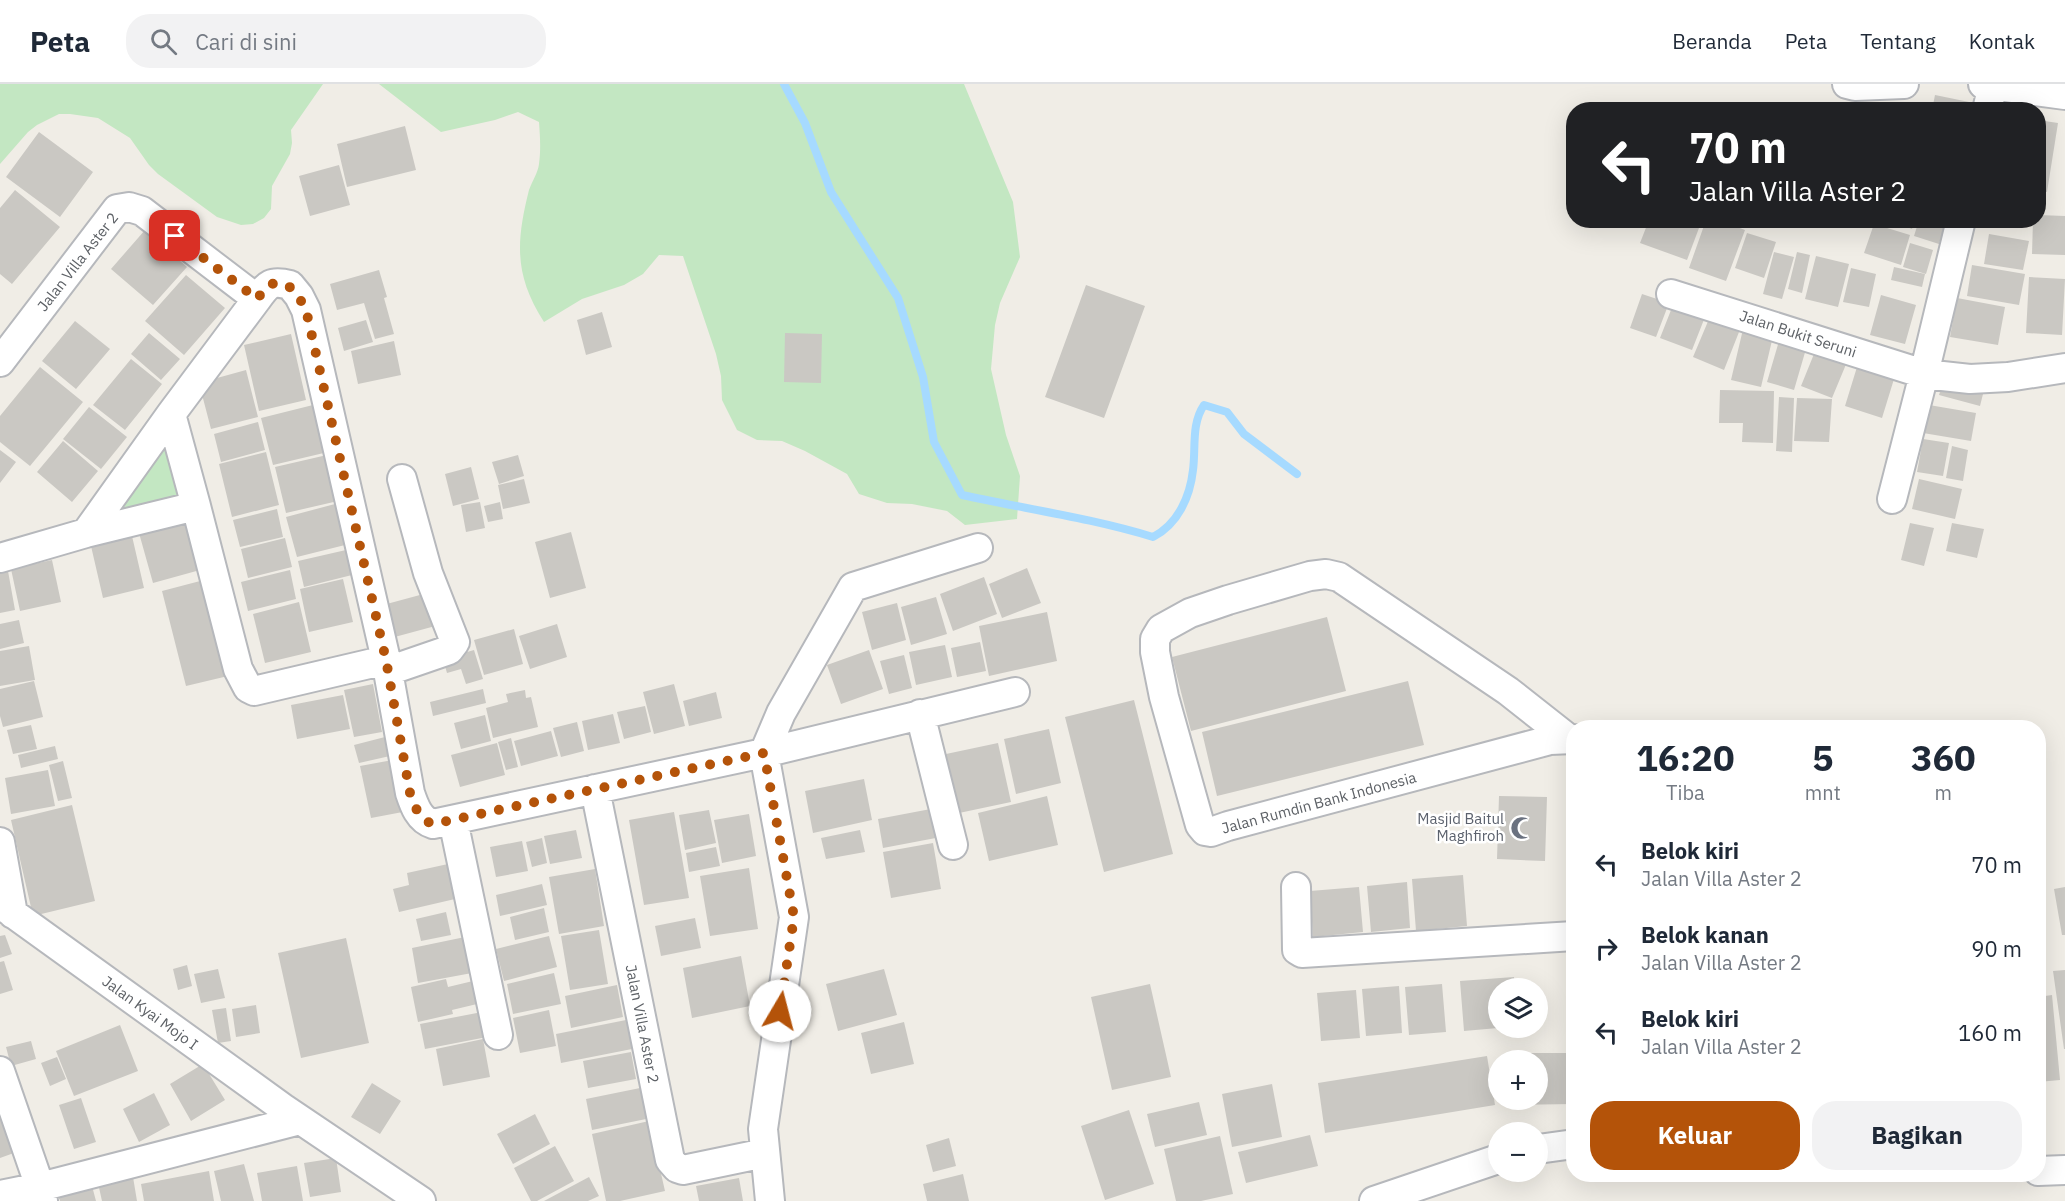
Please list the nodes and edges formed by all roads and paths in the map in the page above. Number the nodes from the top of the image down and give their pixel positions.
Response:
1 (1847, 84) edge
2 (1904, 84) edge
3 (1988, 93) edge
4 (2065, 95) edge
5 (1959, 228) edge
6 (1671, 294) dead end
7 (257, 299) junction
8 (0, 362) edge
9 (2065, 368) edge
10 (1924, 374) junction
11 (171, 414) junction
12 (402, 480) dead end
13 (1892, 499) dead end
14 (196, 506) junction
15 (86, 533) junction
16 (978, 548) dead end
17 (0, 558) edge
18 (387, 665) junction
19 (1015, 692) dead end
20 (920, 714) junction
21 (1566, 735) edge
22 (1566, 739) edge
23 (764, 753) junction
24 (595, 789) junction
25 (453, 819) junction
26 (0, 842) edge
27 (953, 845) dead end
28 (1296, 887) dead end
29 (7, 909) edge
30 (1566, 936) edge
31 (498, 1035) dead end
32 (0, 1071) edge
33 (300, 1120) junction
34 (1566, 1145) edge
35 (1548, 1148) edge
36 (765, 1153) junction
37 (1488, 1162) edge
38 (2065, 1170) edge
39 (2046, 1171) edge
40 (42, 1194) edge
41 (0, 1195) edge
42 (421, 1201) edge
43 (770, 1201) edge
44 (1374, 1201) edge

1 - 2 street
3 - 4 street
5 - 10 street
6 - 10 street, Jalan Bukit Seruni
7 - 8 street, Jalan Villa Aster 2
7 - 11 street
7 - 18 street
9 - 10 street, Jalan Bukit Seruni
10 - 13 street
11 - 14 street
11 - 15 street
12 - 18 street
14 - 15 street
14 - 18 street
15 - 17 street
16 - 23 street
18 - 25 street
19 - 20 street
20 - 23 street
20 - 27 street
21 - 22 street, Jalan Rumdin Bank Indonesia
23 - 24 street
23 - 36 street
24 - 25 street
24 - 36 street, Jalan Villa Aster 2
25 - 31 street
26 - 29 street
28 - 30 street
29 - 33 street, Jalan Kyai Mojo I
32 - 40 street
33 - 40 street
33 - 42 street, Jalan Kyai Mojo I
34 - 35 street
36 - 43 street
37 - 44 street
38 - 39 street
40 - 41 street

